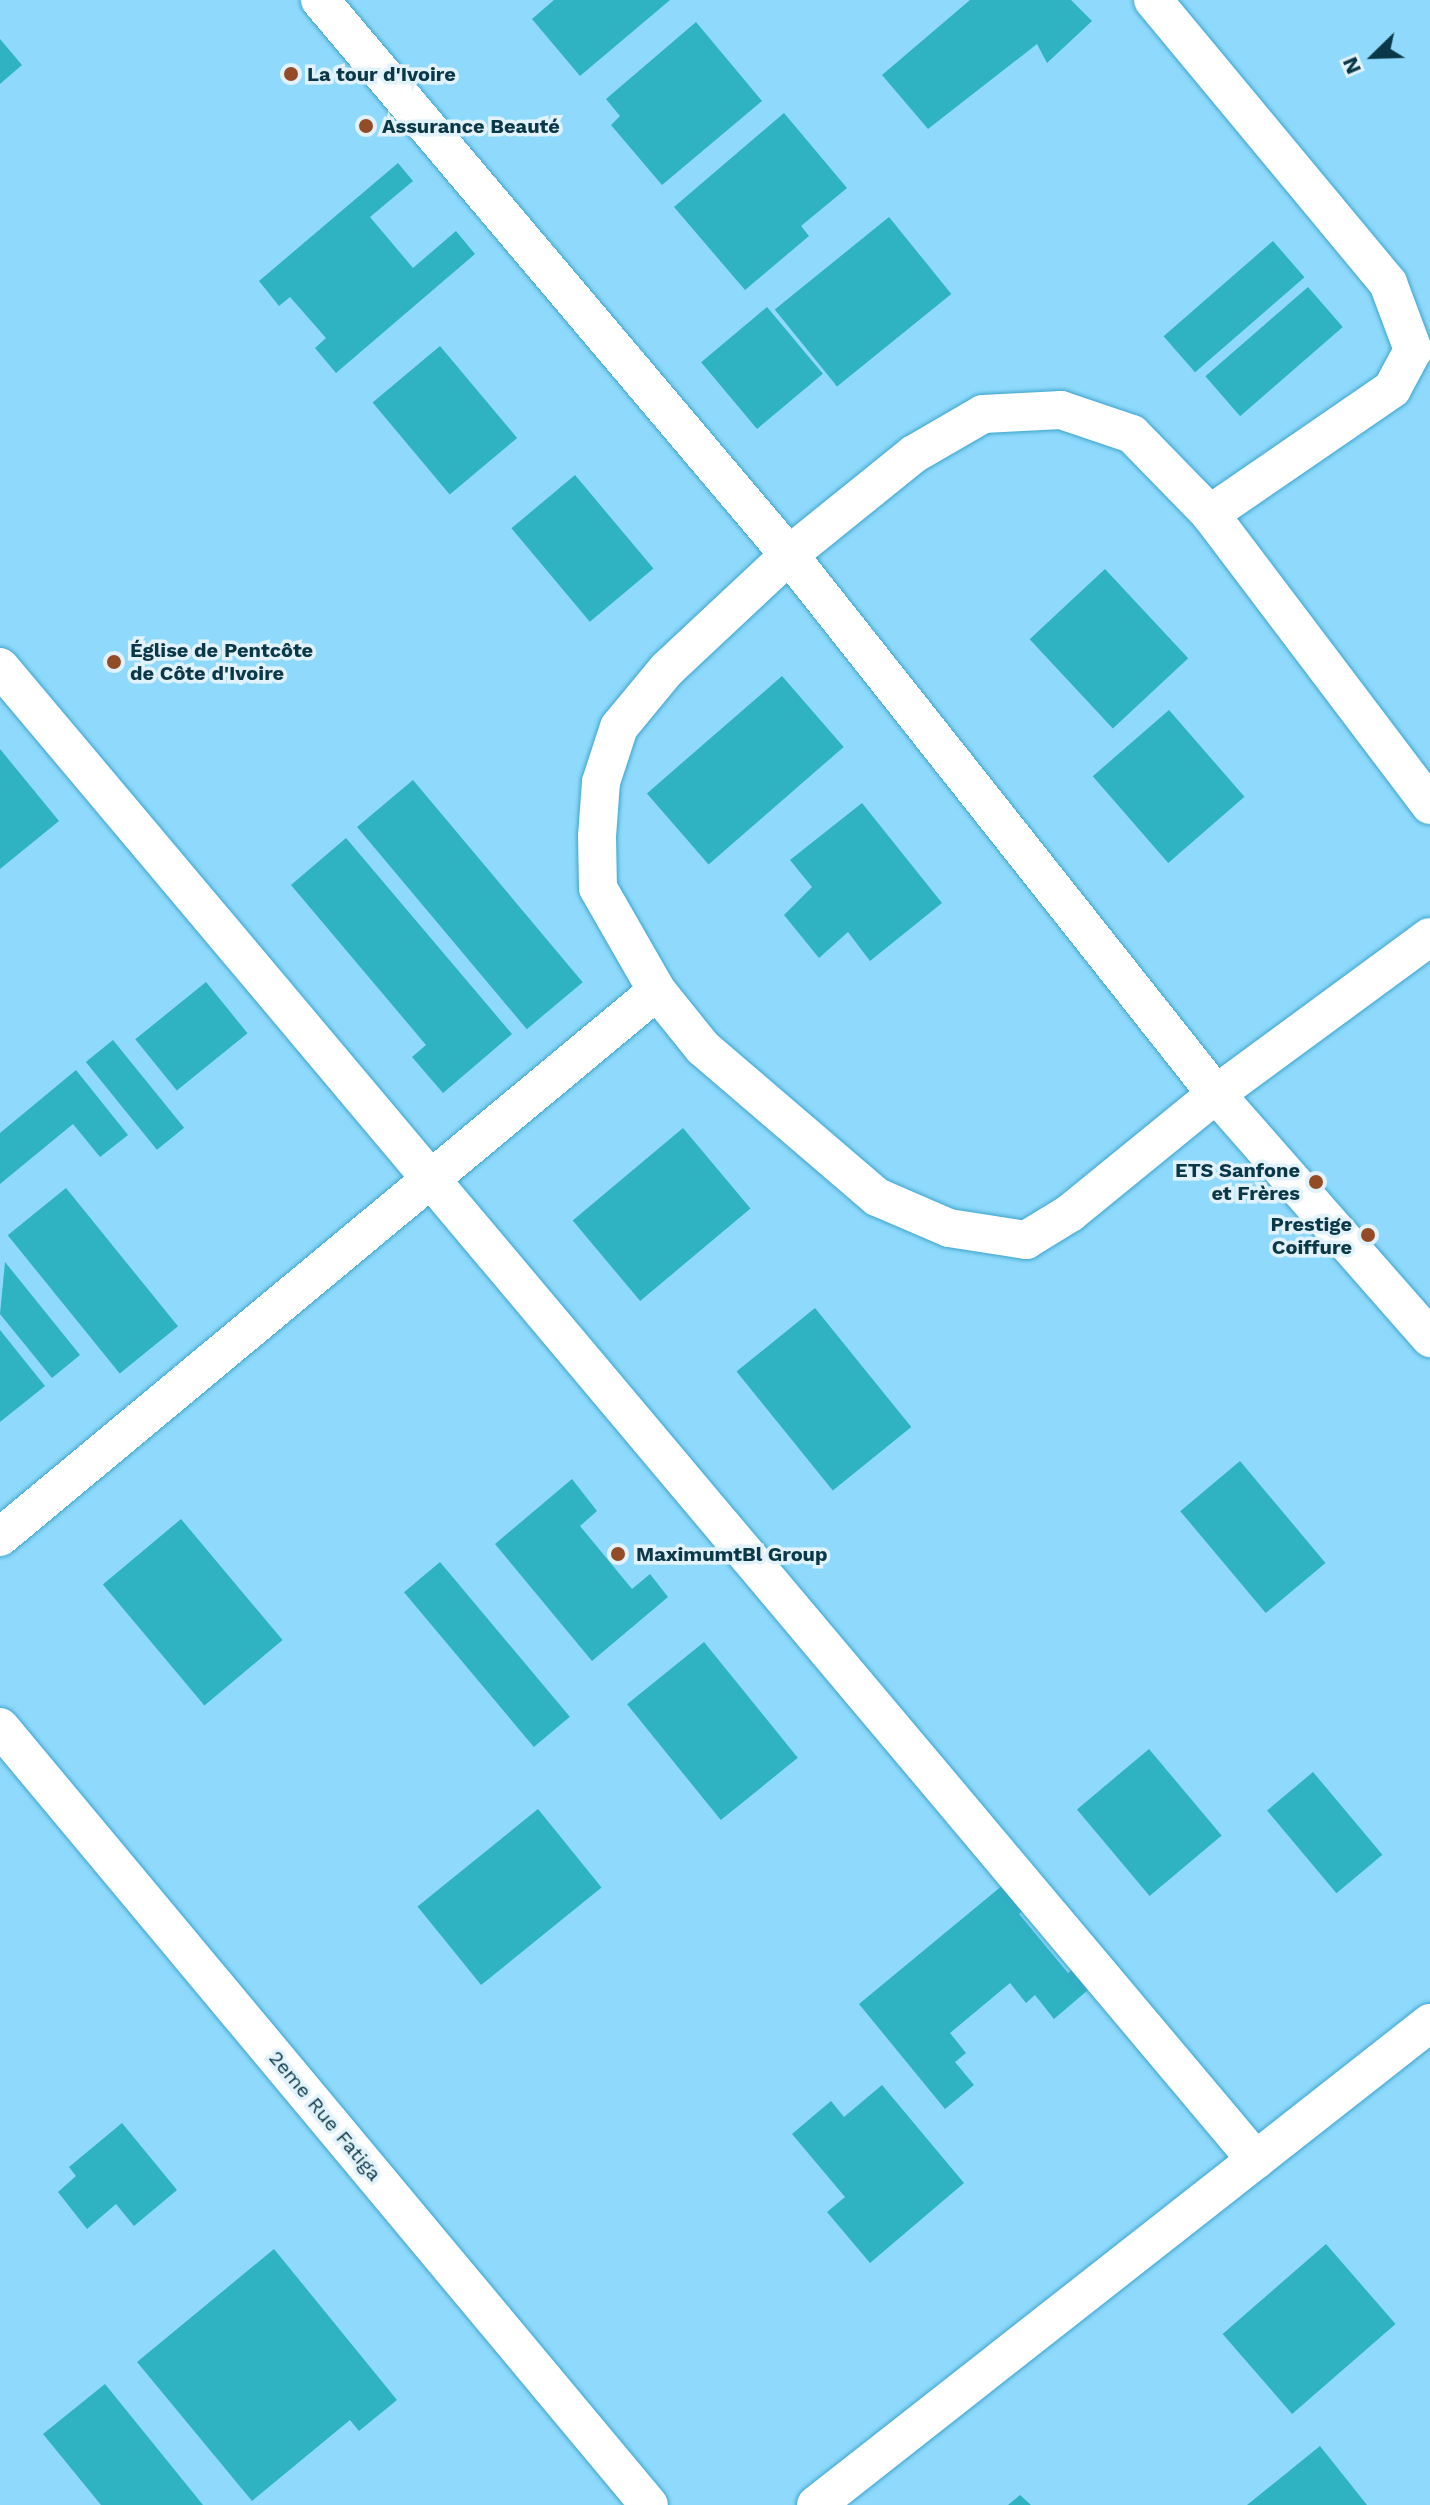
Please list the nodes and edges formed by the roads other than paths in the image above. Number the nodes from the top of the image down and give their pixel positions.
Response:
1 (320, 0) edge
2 (1153, 0) edge
3 (1210, 514) junction
4 (789, 555) junction
5 (0, 667) edge
6 (1430, 805) edge
7 (1430, 937) edge
8 (657, 991) junction
9 (1216, 1094) junction
10 (431, 1175) junction
11 (1430, 1338) edge
12 (0, 1537) edge
13 (0, 1727) edge
14 (1430, 2023) edge
15 (1256, 2160) junction
16 (649, 2505) edge
17 (816, 2505) edge

1 - 4 street
2 - 3 street
3 - 4 street
3 - 6 street
4 - 8 street
4 - 9 street
5 - 10 street
7 - 9 street
8 - 9 street
8 - 10 street
9 - 11 street
10 - 12 street
10 - 15 street
13 - 16 street, 2eme Rue Fatiga
14 - 15 street
15 - 17 street

